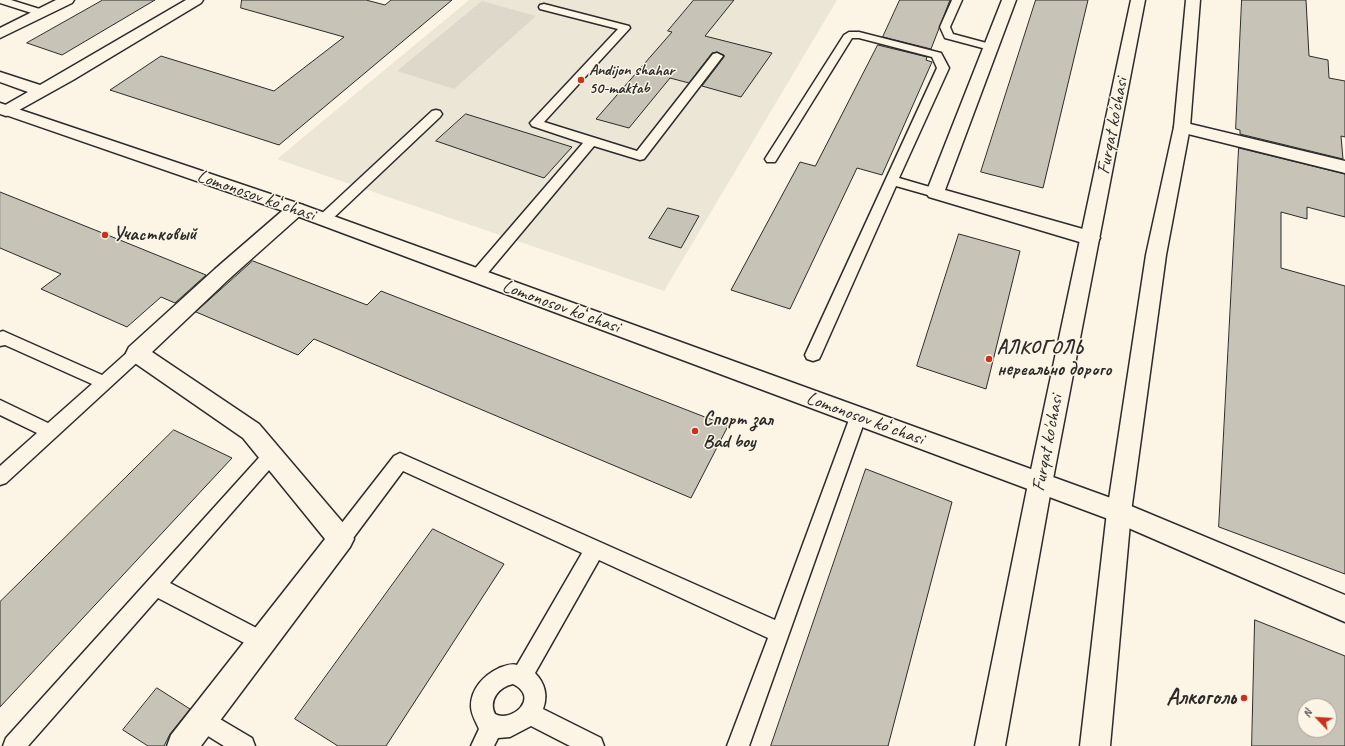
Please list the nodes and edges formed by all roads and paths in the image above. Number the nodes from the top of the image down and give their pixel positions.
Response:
1 (1, 0) edge
2 (67, 0) edge
3 (196, 0) edge
4 (957, 0) edge
5 (1008, 0) edge
6 (1138, 0) edge
7 (1193, 0) edge
8 (544, 7) dead end
9 (42, 13) junction
10 (0, 34) edge
11 (990, 47) junction
12 (717, 56) dead end
13 (0, 77) edge
14 (42, 91) junction
15 (3, 110) edge
16 (436, 114) dead end
17 (1182, 127) junction
18 (591, 141) junction
19 (771, 159) dead end
20 (1345, 167) edge
21 (892, 180) junction
22 (935, 193) junction
23 (296, 210) junction
24 (324, 220) junction
25 (1090, 238) junction
26 (478, 276) junction
27 (0, 340) edge
28 (137, 353) junction
29 (813, 355) dead end
30 (105, 383) junction
31 (0, 407) edge
32 (858, 417) junction
33 (51, 432) junction
34 (271, 456) junction
35 (0, 477) edge
36 (1040, 484) junction
37 (1119, 512) junction
38 (342, 539) junction
39 (595, 549) junction
40 (155, 586) junction
41 (1345, 609) edge
42 (780, 633) junction
43 (263, 642) junction
44 (522, 676) junction
45 (532, 715) junction
46 (203, 720) junction
47 (492, 727) junction
48 (14, 746) edge
49 (182, 746) edge
50 (244, 746) edge
51 (482, 746) edge
52 (593, 746) edge
53 (738, 746) edge
54 (990, 746) edge
55 (1095, 746) edge

1 - 9 lane
2 - 9 street
3 - 14 street
4 - 11 lane
5 - 11 street
6 - 25 street, Furqat ko'chasi
7 - 17 street
8 - 18 lane
9 - 10 street
11 - 22 street
12 - 18 lane
13 - 14 street
14 - 15 street
15 - 23 street, Lomonosov koʻchasi
16 - 24 lane
17 - 20 street
17 - 37 street
18 - 26 lane
19 - 21 lane
21 - 22 lane
21 - 29 lane
22 - 25 street
23 - 24 street, Lomonosov koʻchasi
23 - 28 street
24 - 26 street, Lomonosov koʻchasi
25 - 36 street, Furqat ko'chasi
26 - 32 street, Lomonosov koʻchasi
27 - 30 lane
28 - 30 lane
28 - 34 street
30 - 33 lane
31 - 33 lane
32 - 36 street, Lomonosov koʻchasi
32 - 42 lane
33 - 35 lane
34 - 38 street
34 - 40 lane
36 - 37 street, Lomonosov koʻchasi
36 - 54 street, Furqat ko'chasi
37 - 41 street, Lomonosov koʻchasi
37 - 55 street
38 - 39 lane
38 - 43 street
39 - 42 lane
39 - 44 lane
40 - 43 lane
40 - 48 lane
42 - 53 lane
43 - 46 street
44 - 45 lane
44 - 47 lane
45 - 47 lane
45 - 52 lane
46 - 49 street
46 - 50 lane
47 - 51 lane

